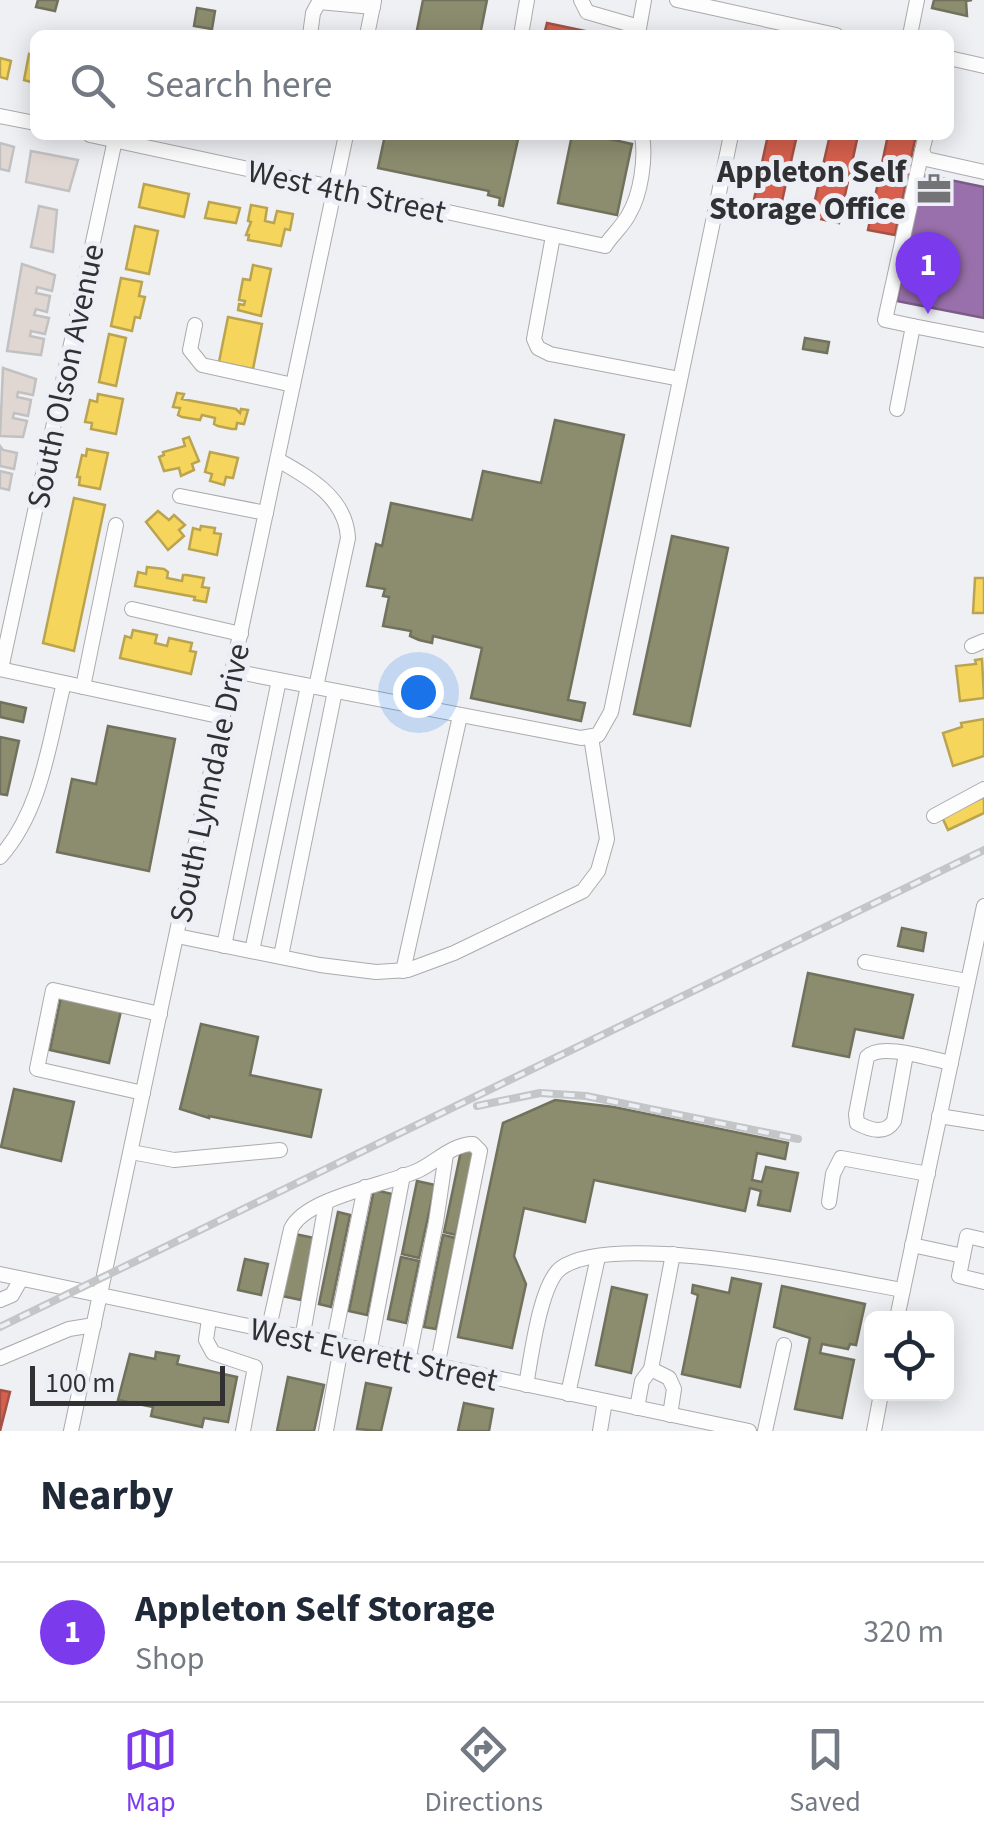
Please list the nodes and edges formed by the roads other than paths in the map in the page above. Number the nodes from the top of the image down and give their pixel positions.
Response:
1 (527, 0) edge
2 (581, 0) edge
3 (644, 0) edge
4 (677, 0) edge
5 (917, 0) edge
6 (373, 4) edge
7 (733, 6) edge
8 (756, 18) junction
9 (311, 30) edge
10 (368, 30) edge
11 (522, 30) edge
12 (636, 30) edge
13 (639, 30) edge
14 (753, 30) edge
15 (803, 30) edge
16 (911, 30) edge
17 (954, 59) edge
18 (984, 66) edge
19 (0, 116) edge
20 (30, 122) edge
21 (115, 140) joint
22 (345, 140) edge
23 (642, 140) edge
24 (730, 140) edge
25 (925, 140) edge
26 (922, 152) junction
27 (984, 172) edge
28 (335, 189) junction
29 (554, 236) junction
30 (195, 325) dead end
31 (913, 326) junction
32 (984, 340) edge
33 (680, 379) junction
34 (294, 385) junction
35 (897, 410) dead end
36 (278, 460) junction
37 (180, 496) dead end
38 (266, 513) junction
39 (116, 525) dead end
40 (132, 609) dead end
41 (241, 634) junction
42 (0, 669) edge
43 (233, 671) junction
44 (279, 680) junction
45 (64, 683) junction
46 (312, 686) junction
47 (83, 687) junction
48 (335, 691) junction
49 (460, 716) junction
50 (223, 717) junction
51 (591, 737) junction
52 (984, 789) edge
53 (934, 816) dead end
54 (0, 858) edge
55 (984, 906) edge
56 (176, 936) junction
57 (224, 946) junction
58 (252, 951) junction
59 (281, 956) junction
60 (865, 962) dead end
61 (403, 971) junction
62 (968, 982) junction
63 (160, 1014) junction
64 (906, 1054) junction
65 (950, 1063) junction
66 (143, 1093) junction
67 (940, 1116) junction
68 (984, 1123) edge
69 (280, 1150) dead end
70 (130, 1152) junction
71 (446, 1154) junction
72 (928, 1174) junction
73 (404, 1175) junction
74 (364, 1187) junction
75 (828, 1202) dead end
76 (326, 1204) junction
77 (984, 1240) edge
78 (912, 1245) junction
79 (672, 1254) junction
80 (963, 1256) junction
81 (598, 1257) junction
82 (0, 1274) edge
83 (22, 1279) junction
84 (984, 1282) edge
85 (903, 1290) junction
86 (100, 1297) junction
87 (0, 1300) edge
88 (898, 1311) edge
89 (209, 1320) junction
90 (94, 1325) junction
91 (268, 1332) junction
92 (302, 1338) junction
93 (337, 1346) junction
94 (784, 1346) dead end
95 (369, 1352) junction
96 (0, 1358) edge
97 (408, 1360) junction
98 (437, 1366) junction
99 (650, 1368) junction
100 (526, 1385) junction
101 (568, 1394) junction
102 (605, 1401) junction
103 (880, 1401) edge
104 (637, 1408) junction
105 (670, 1415) junction
106 (71, 1431) edge
107 (243, 1431) edge
108 (326, 1431) edge
109 (600, 1431) edge
110 (748, 1431) edge
111 (765, 1431) edge
112 (874, 1431) edge

1 - 11 street
2 - 12 street
3 - 13 street
4 - 7 street
5 - 16 street
6 - 9 street
6 - 10 street
7 - 8 street
8 - 14 street
8 - 15 street
17 - 18 street
19 - 20 street
21 - 28 street, West 4th Street
21 - 42 street, South Olson Avenue
22 - 28 street, South Lynndale Drive
23 - 29 street, West 4th Street
24 - 33 street
25 - 26 street
26 - 27 street
26 - 31 street
28 - 29 street, West 4th Street
28 - 34 street, South Lynndale Drive
29 - 33 street
30 - 34 street
31 - 32 street
31 - 35 street
33 - 51 street
34 - 36 street, South Lynndale Drive
36 - 38 street, South Lynndale Drive
36 - 46 street
37 - 38 street
38 - 41 street, South Lynndale Drive
39 - 47 street
40 - 41 street
41 - 43 street, South Lynndale Drive
42 - 45 street
43 - 44 street
43 - 50 street, South Lynndale Drive
44 - 46 street
44 - 57 street
45 - 47 street
45 - 54 street
46 - 48 street
46 - 58 street
47 - 50 street
48 - 49 street
48 - 59 street
49 - 51 street
49 - 61 street
50 - 56 street, South Lynndale Drive
51 - 61 street
52 - 53 street
55 - 62 street
56 - 57 street
56 - 63 street, South Lynndale Drive
57 - 58 street
58 - 59 street
59 - 61 street
60 - 62 street
62 - 65 street
63 - 66 street, South Lynndale Drive
63 - 66 street
64 - 64 street
64 - 65 street
65 - 67 street
66 - 70 street, South Lynndale Drive
67 - 68 street
67 - 72 street
69 - 70 street
70 - 86 street, South Lynndale Drive
71 - 73 street
71 - 97 street
71 - 98 street
72 - 75 street
72 - 78 street
73 - 74 street
73 - 95 street
74 - 76 street
74 - 93 street
76 - 91 street
76 - 92 street
77 - 80 street
78 - 80 street
78 - 85 street
79 - 81 street
79 - 85 street
79 - 99 street
80 - 84 street
81 - 100 street
81 - 101 street
82 - 83 street, West Everett Street
83 - 86 street, West Everett Street
83 - 87 street
85 - 88 street
86 - 89 street, West Everett Street
86 - 90 street, South Lynndale Drive
89 - 91 street, West Everett Street
89 - 107 street
90 - 96 street
90 - 106 street, South Lynndale Drive
91 - 92 street, West Everett Street
92 - 93 street, West Everett Street
93 - 95 street, West Everett Street
93 - 108 street
94 - 111 street
95 - 97 street, West Everett Street
97 - 98 street, West Everett Street
98 - 100 street, West Everett Street
99 - 104 street
99 - 105 street
100 - 101 street, West Everett Street
101 - 102 street, West Everett Street
102 - 104 street, West Everett Street
102 - 109 street
103 - 112 street
104 - 105 street, West Everett Street
105 - 110 street, West Everett Street

